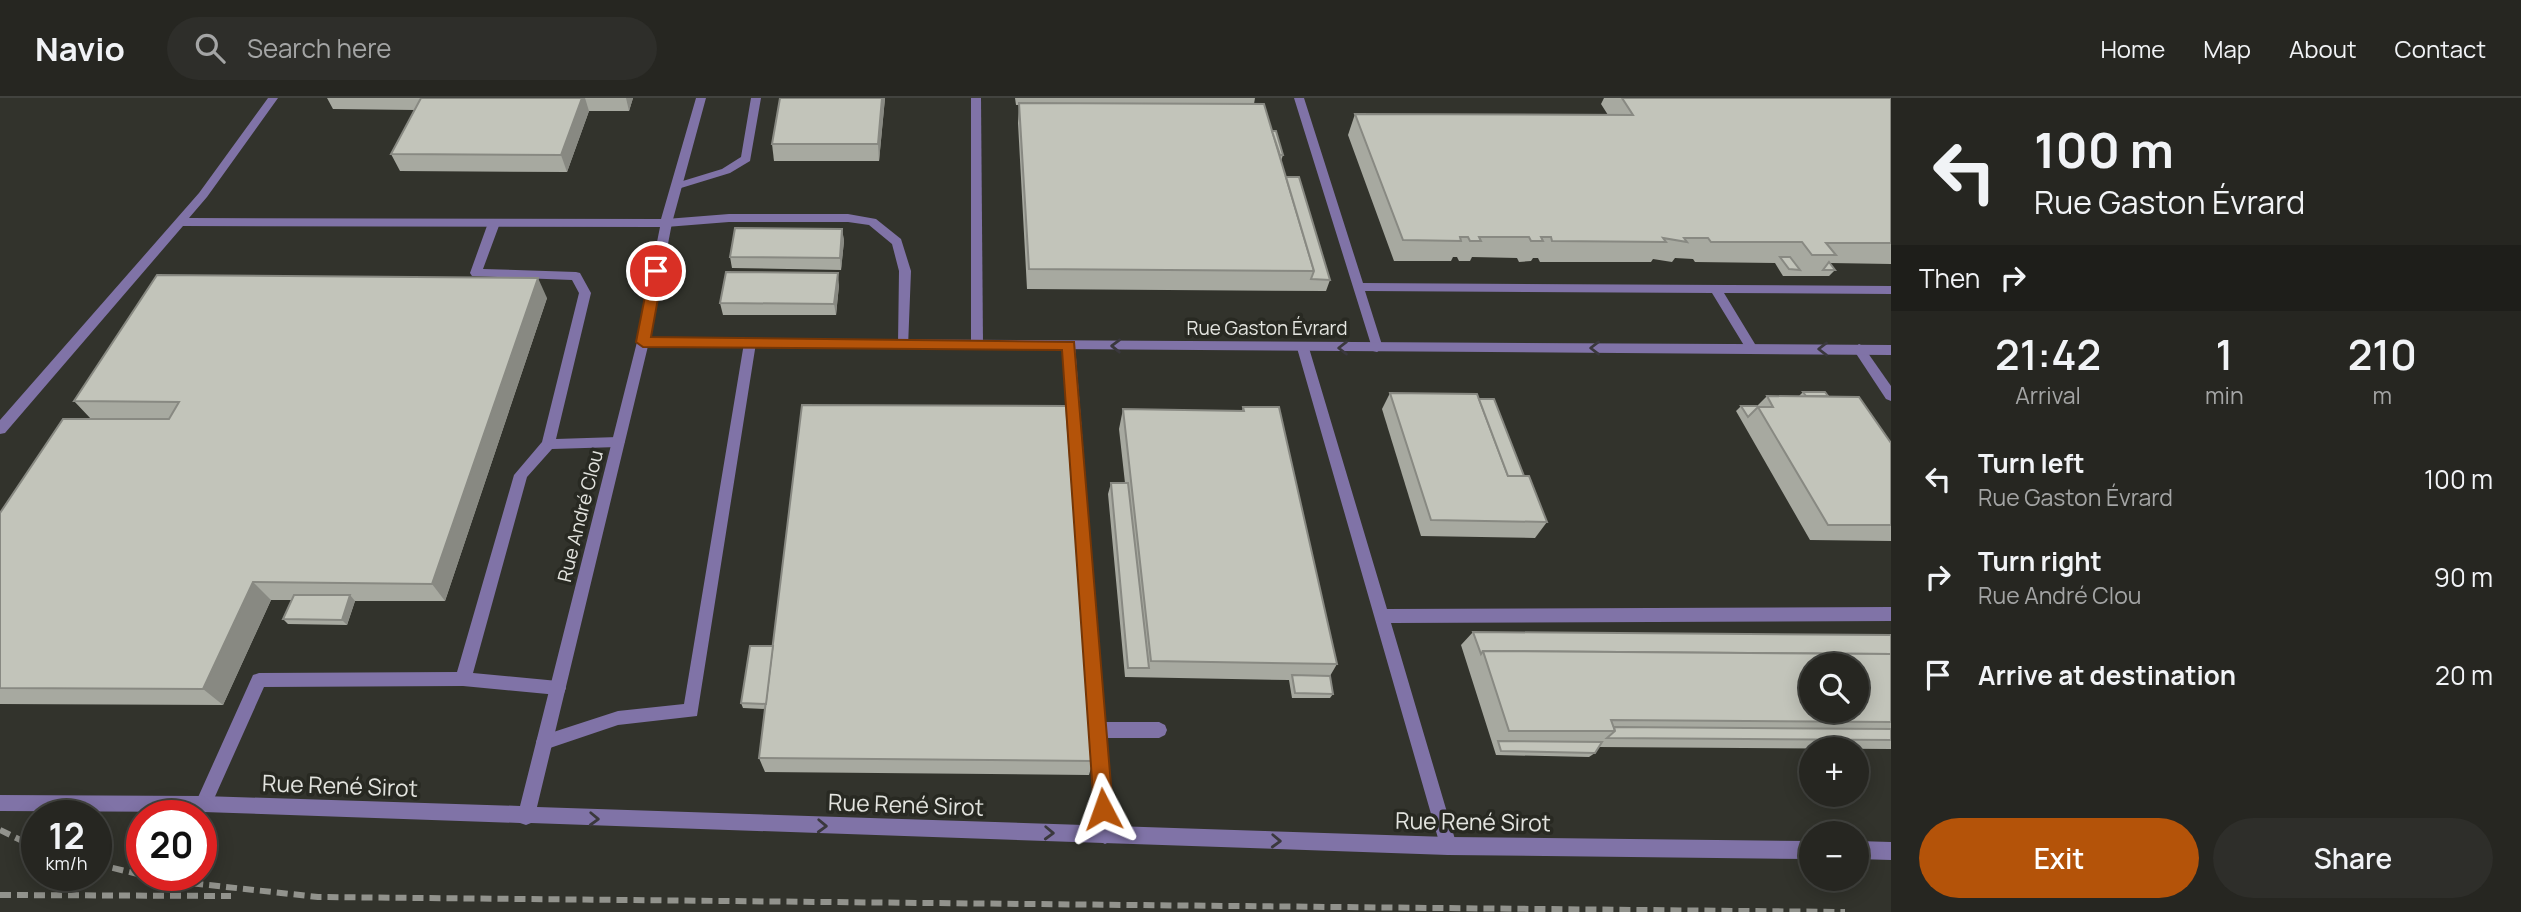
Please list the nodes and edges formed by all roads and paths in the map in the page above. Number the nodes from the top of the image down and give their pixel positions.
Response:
1 (273, 98) edge
2 (701, 98) edge
3 (756, 98) edge
4 (976, 98) edge
5 (1299, 98) edge
6 (677, 186) junction
7 (180, 222) junction
8 (494, 223) junction
9 (666, 223) junction
10 (1358, 287) junction
11 (1716, 289) junction
12 (1891, 290) edge
13 (643, 342) junction
14 (750, 343) junction
15 (904, 344) junction
16 (977, 345) junction
17 (1069, 345) junction
18 (1303, 348) junction
19 (1377, 348) junction
20 (1752, 349) junction
21 (1859, 349) junction
22 (1891, 349) edge
23 (1891, 396) edge
24 (0, 429) edge
25 (618, 442) junction
26 (548, 444) junction
27 (1891, 614) edge
28 (1381, 616) junction
29 (463, 679) junction
30 (558, 688) junction
31 (1098, 730) junction
32 (1159, 730) dead end
33 (544, 742) junction
34 (205, 800) edge
35 (0, 803) edge
36 (126, 804) edge
37 (217, 805) edge
38 (526, 817) junction
39 (1105, 835) junction
40 (1448, 846) junction
41 (1799, 850) edge
42 (1869, 850) edge
43 (1891, 851) edge

1 - 7 street
2 - 6 street, Rue André Clou
3 - 6 street
4 - 16 street
5 - 10 street
6 - 9 street, Rue André Clou
7 - 8 street
7 - 24 street
8 - 9 street
8 - 26 street
9 - 13 street, Rue André Clou
9 - 15 street
10 - 11 street
10 - 19 street
11 - 12 street
11 - 20 street
13 - 14 street, Rue Gaston Évrard
13 - 25 street, Rue André Clou
14 - 15 street, Rue Gaston Évrard
14 - 33 street
15 - 16 street, Rue Gaston Évrard
16 - 17 street, Rue Gaston Évrard
18 -> 17 street, Rue Gaston Évrard
17 - 31 street
19 -> 18 street, Rue Gaston Évrard
18 - 28 street
20 -> 19 street, Rue Gaston Évrard
21 -> 20 street, Rue Gaston Évrard
21 - 22 street, Rue Gaston Évrard
21 - 23 street
25 - 26 street
25 - 30 street, Rue André Clou
26 - 29 street
27 - 28 street
28 - 40 street
29 - 30 street
29 - 34 street
30 - 33 street, Rue André Clou
31 - 32 street
31 - 39 street
33 - 38 street, Rue André Clou
35 - 36 street, Rue René Sirot
37 - 38 street, Rue René Sirot
38 -> 39 street, Rue René Sirot
39 -> 40 street, Rue René Sirot
40 - 41 street, Rue René Sirot
42 - 43 street

